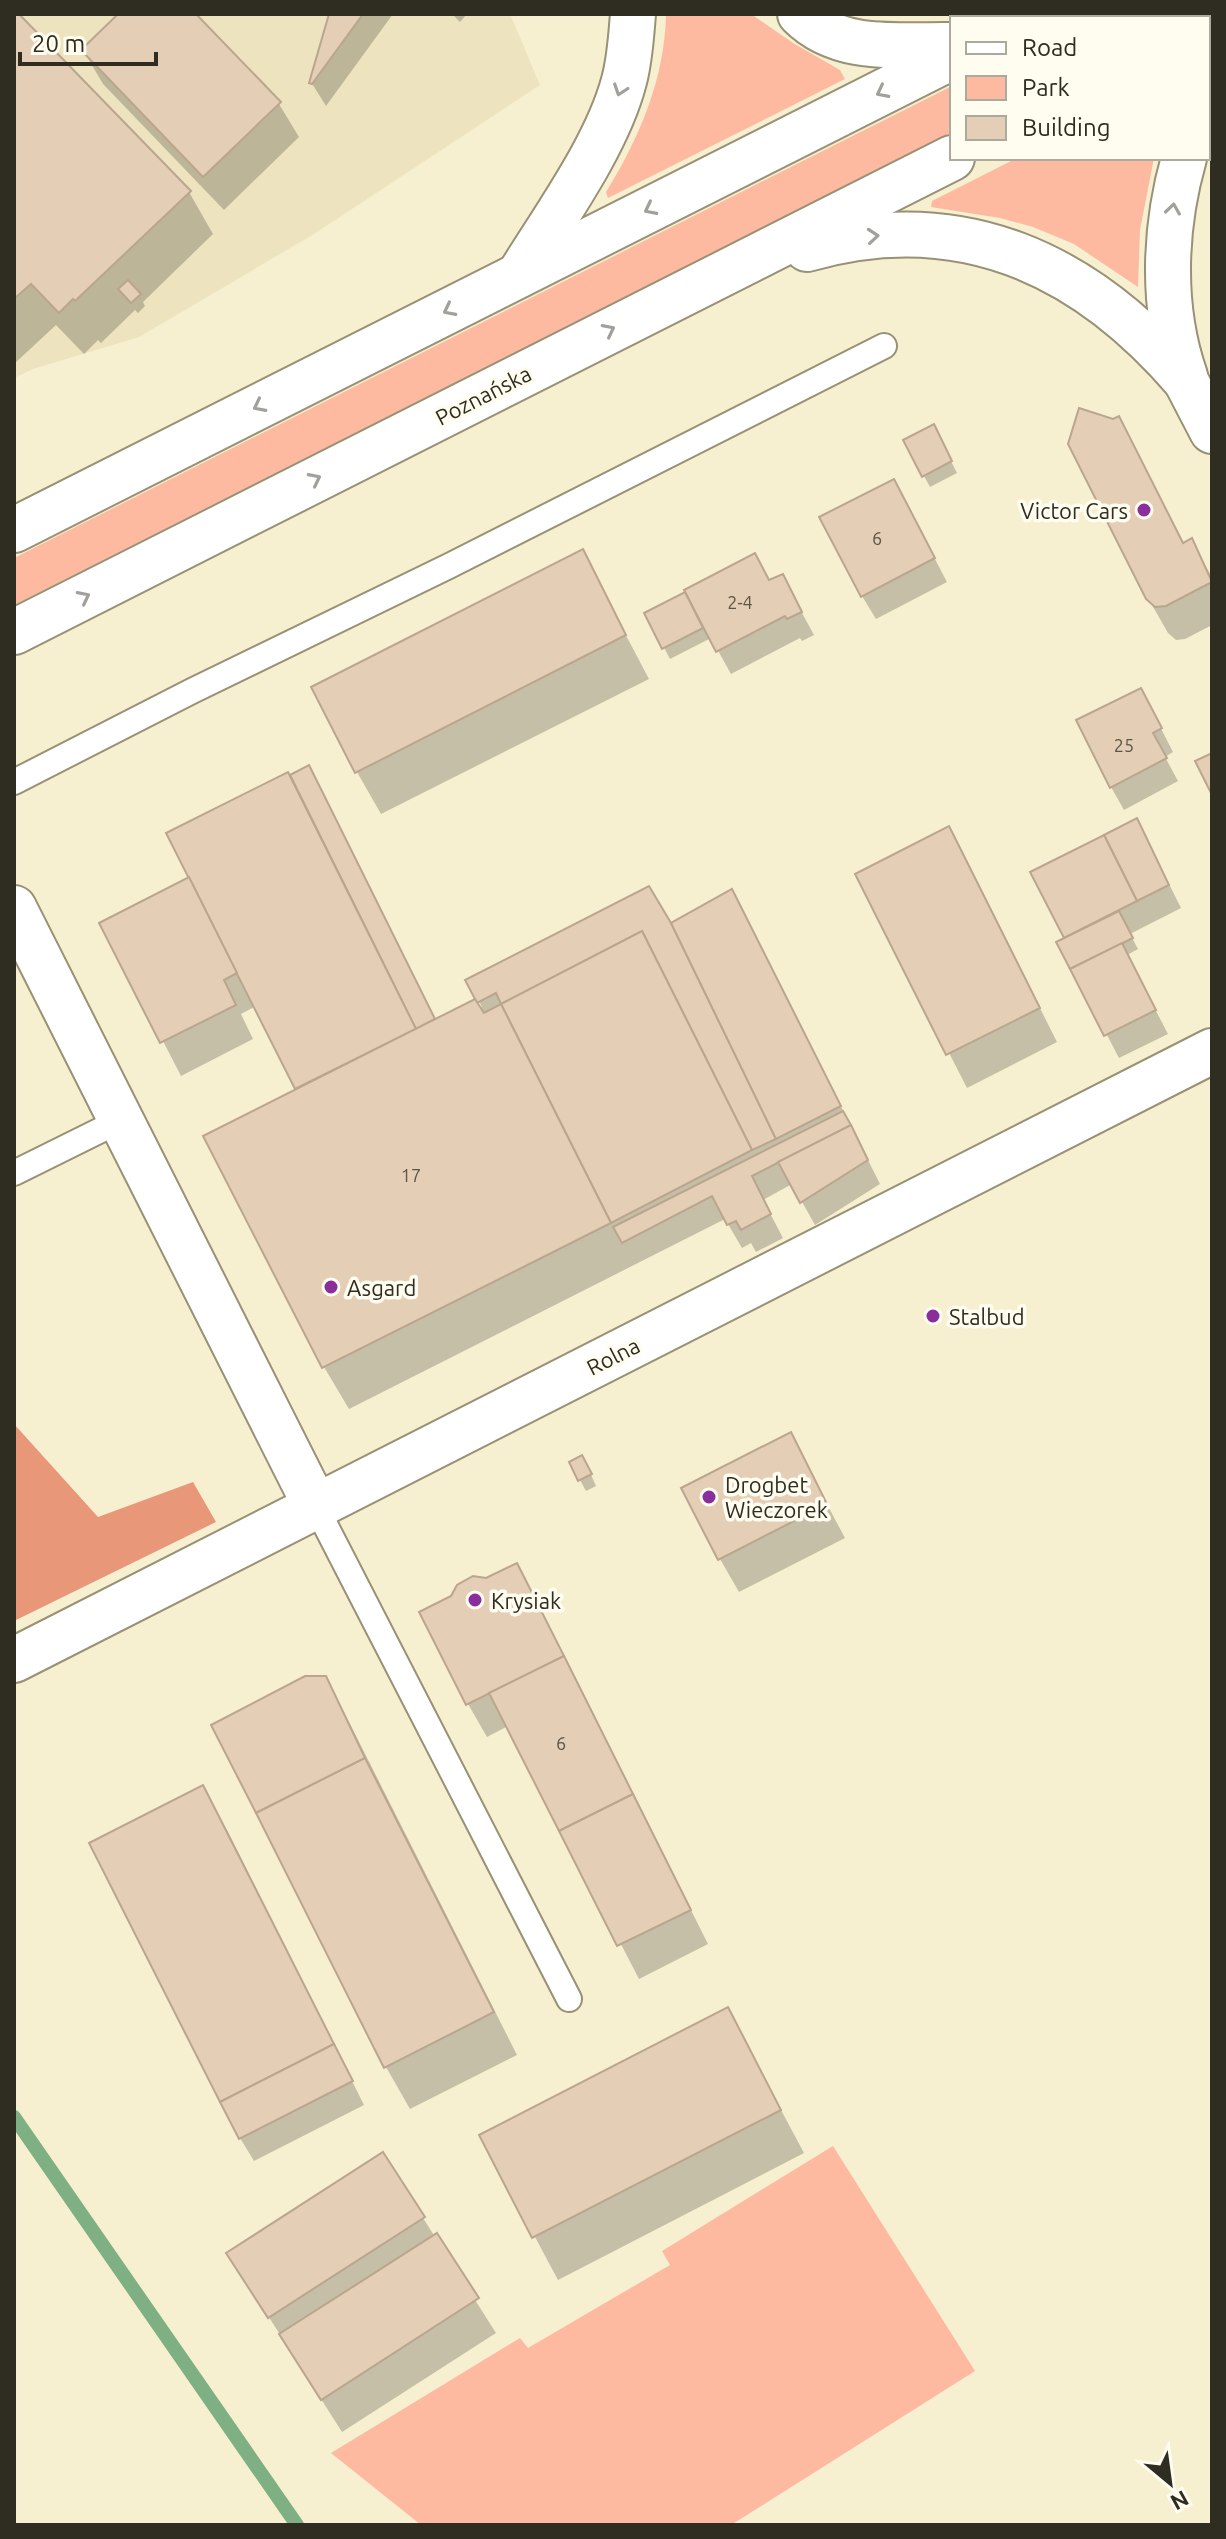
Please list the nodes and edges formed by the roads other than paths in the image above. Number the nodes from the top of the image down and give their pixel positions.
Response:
1 (633, 14) edge
2 (800, 14) edge
3 (950, 45) edge
4 (950, 58) edge
5 (950, 159) edge
6 (1184, 160) edge
7 (519, 275) junction
8 (691, 289) junction
9 (884, 346) dead end
10 (1186, 381) junction
11 (1212, 431) edge
12 (14, 530) edge
13 (14, 632) edge
14 (14, 782) edge
15 (14, 908) edge
16 (1212, 1051) edge
17 (121, 1120) junction
18 (14, 1173) edge
19 (316, 1507) junction
20 (14, 1660) edge
21 (569, 1999) dead end

1 -> 7 main road
2 - 3 main road
4 -> 7 main road
5 - 8 main road, Poznańska
10 -> 6 main road
7 -> 12 main road
8 -> 10 main road
13 -> 8 main road, Poznańska
9 - 14 lane
10 - 11 main road
15 - 17 main road
16 - 19 main road, Rolna
17 - 18 lane
17 - 19 main road
19 - 20 main road, Rolna
19 - 21 lane

